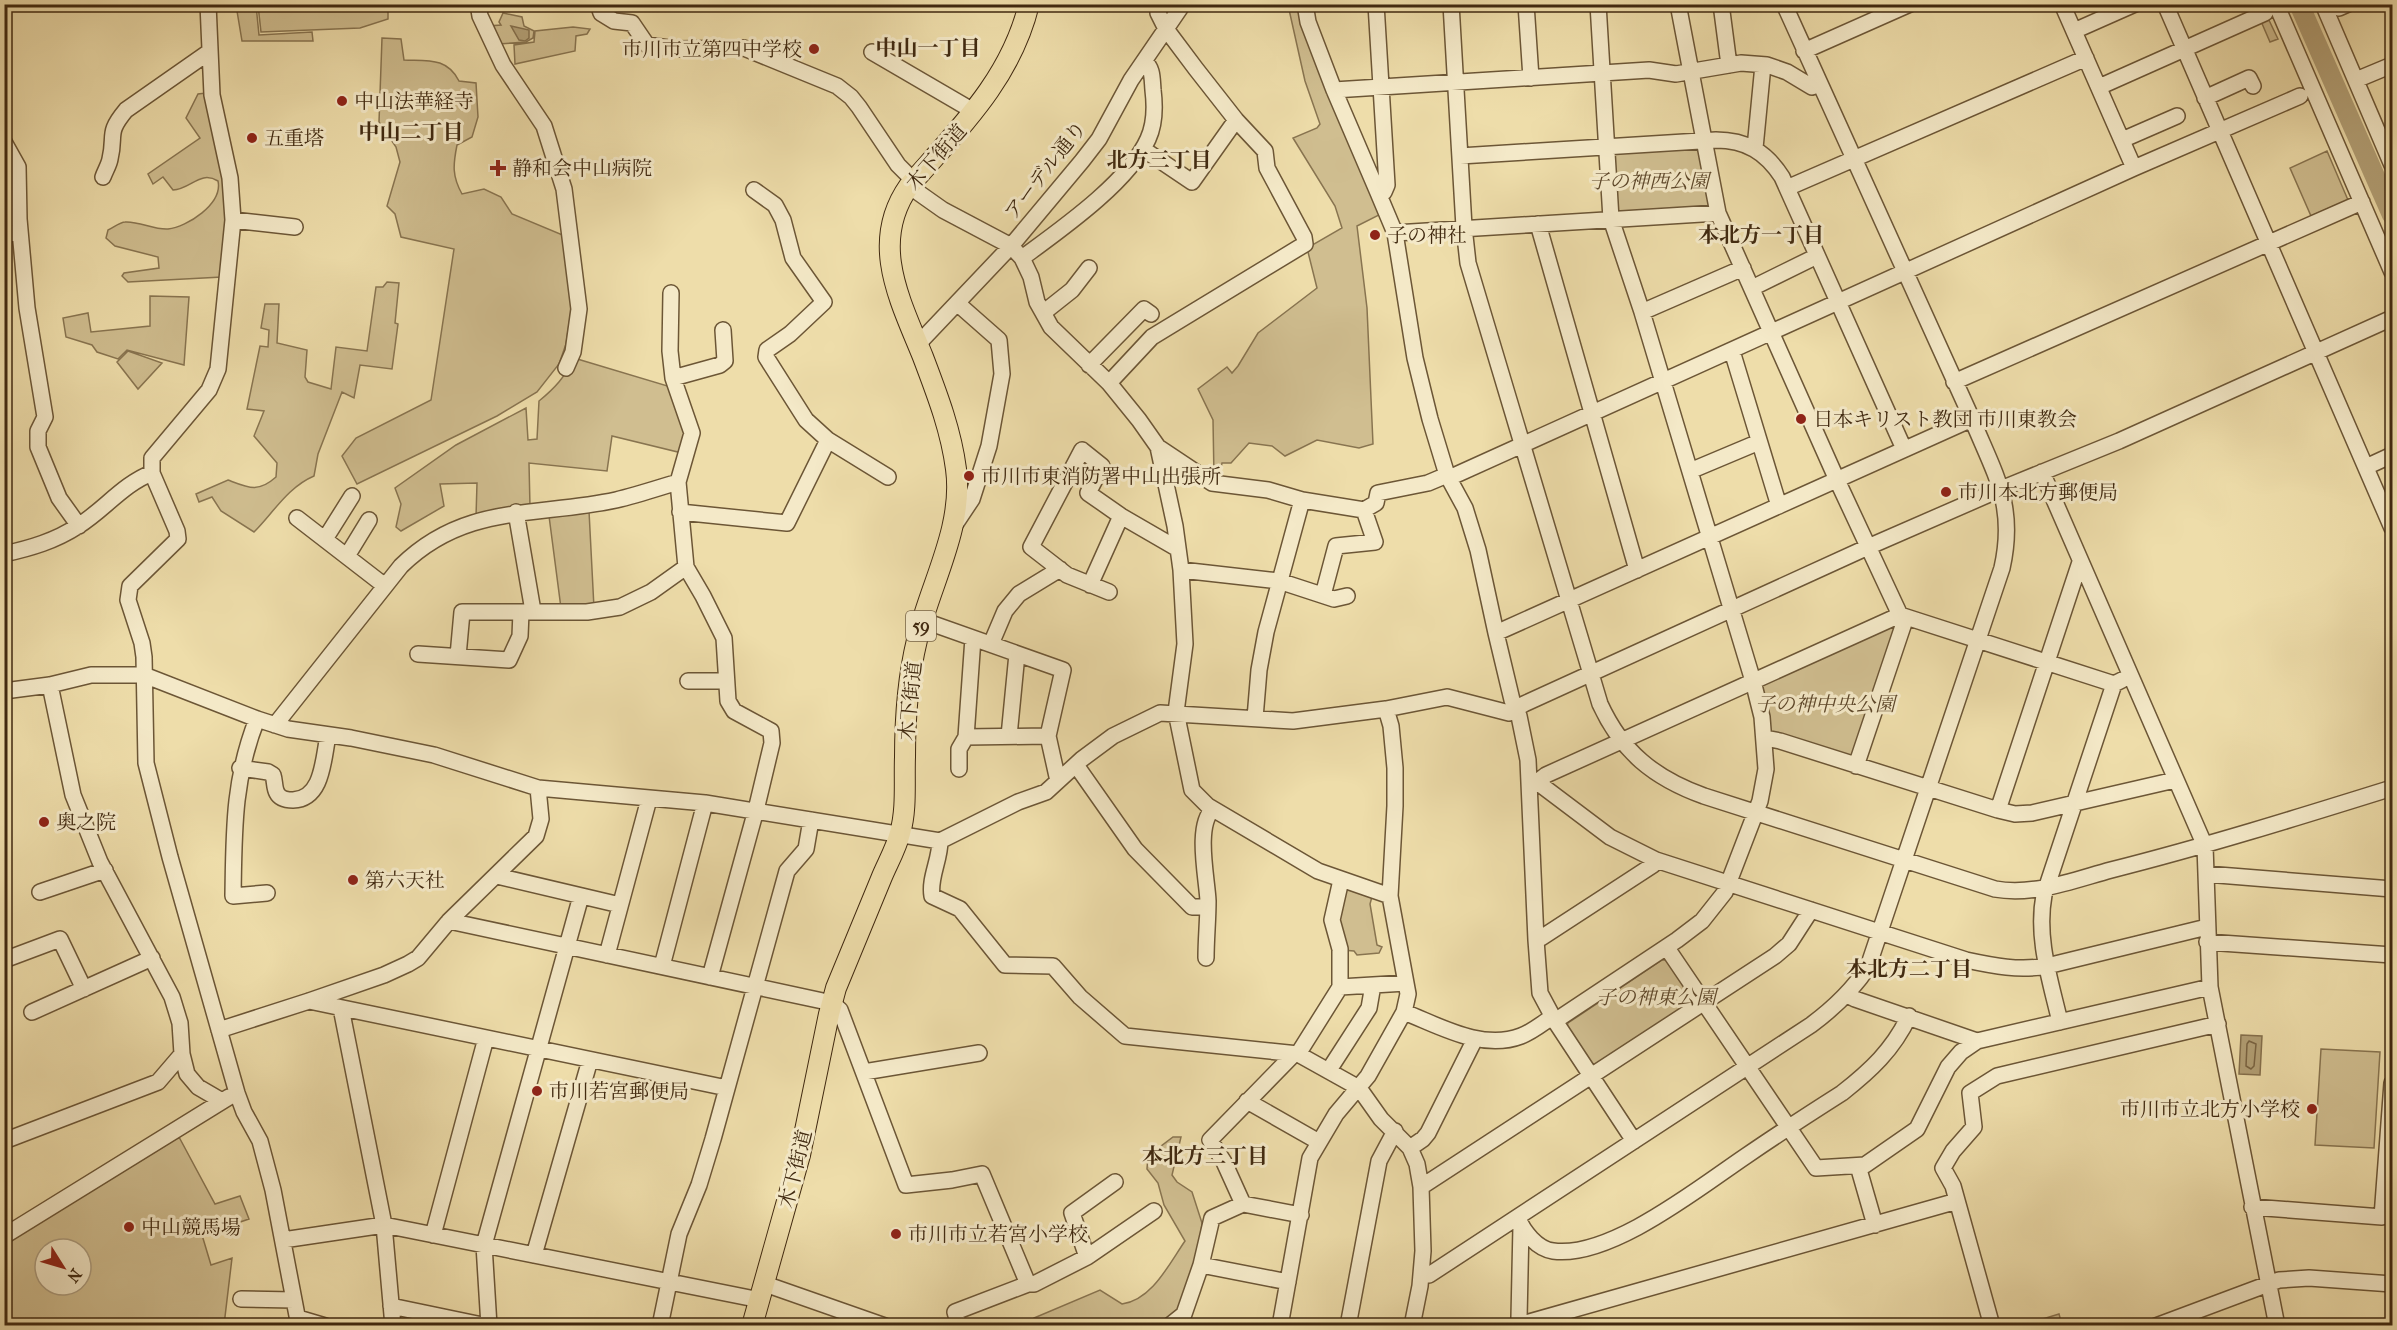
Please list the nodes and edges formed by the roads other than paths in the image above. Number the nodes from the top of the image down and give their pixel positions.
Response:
1 (208, 4) edge
2 (478, 4) edge
3 (598, 4) edge
4 (1029, 4) edge
5 (1158, 4) edge
6 (1183, 4) edge
7 (1305, 4) edge
8 (1376, 4) edge
9 (1451, 4) edge
10 (1526, 4) edge
11 (1599, 4) edge
12 (1678, 4) edge
13 (1721, 4) edge
14 (1784, 4) edge
15 (1910, 4) edge
16 (2062, 4) edge
17 (2135, 4) edge
18 (2165, 4) edge
19 (2323, 4) edge
20 (2270, 9) edge
21 (1166, 29) junction
22 (2074, 32) junction
23 (2185, 49) junction
24 (1804, 51) junction
25 (209, 52) junction
26 (872, 52) dead end
27 (2086, 58) junction
28 (1144, 61) junction
29 (1729, 65) junction
30 (1763, 65) junction
31 (2392, 65) edge
32 (1692, 71) junction
33 (1603, 73) junction
34 (1531, 78) junction
35 (2356, 80) junction
36 (1456, 82) junction
37 (1818, 85) junction
38 (2253, 86) dead end
39 (1382, 87) junction
40 (2098, 87) junction
41 (1334, 90) junction
42 (2300, 96) dead end
43 (2205, 98) junction
44 (975, 112) junction
45 (2177, 116) dead end
46 (1236, 120) junction
47 (2219, 130) junction
48 (2122, 140) junction
49 (1705, 141) junction
50 (4, 142) edge
51 (1607, 147) junction
52 (1143, 148) junction
53 (1755, 148) junction
54 (1460, 156) junction
55 (1853, 159) junction
56 (2392, 165) edge
57 (2134, 168) junction
58 (103, 177) dead end
59 (911, 183) junction
60 (1787, 188) junction
61 (754, 190) dead end
62 (1379, 195) junction
63 (2362, 202) junction
64 (1718, 213) junction
65 (1611, 219) junction
66 (233, 220) junction
67 (1538, 224) junction
68 (295, 226) dead end
69 (1464, 228) junction
70 (12, 233) edge
71 (1395, 233) junction
72 (2268, 244) junction
73 (1016, 252) junction
74 (1817, 256) junction
75 (1089, 268) dead end
76 (1743, 268) junction
77 (1904, 272) junction
78 (2392, 272) edge
79 (1752, 288) junction
80 (671, 293) dead end
81 (957, 303) junction
82 (1838, 303) junction
83 (1642, 312) junction
84 (1042, 313) junction
85 (1150, 314) dead end
86 (2392, 318) edge
87 (723, 330) dead end
88 (1771, 333) junction
89 (918, 344) junction
90 (1732, 351) junction
91 (2315, 352) junction
92 (1089, 365) junction
93 (566, 368) dead end
94 (673, 378) junction
95 (1664, 381) junction
96 (1954, 382) junction
97 (1108, 383) junction
98 (1593, 414) junction
99 (1972, 419) junction
100 (828, 440) junction
101 (1759, 442) junction
102 (1523, 446) junction
103 (1158, 447) junction
104 (1904, 449) junction
105 (2392, 454) edge
106 (2366, 467) junction
107 (1690, 471) junction
108 (2042, 472) junction
109 (152, 473) junction
110 (888, 477) dead end
111 (1448, 477) junction
112 (1837, 480) junction
113 (678, 482) junction
114 (2001, 489) junction
115 (352, 496) dead end
116 (1302, 500) junction
117 (1779, 506) junction
118 (1364, 510) junction
119 (516, 512) junction
120 (681, 512) junction
121 (1121, 516) junction
122 (297, 518) dead end
123 (369, 520) dead end
124 (79, 526) junction
125 (2392, 528) edge
126 (951, 529) junction
127 (1709, 536) junction
128 (325, 540) junction
129 (1868, 547) junction
130 (1178, 549) junction
131 (4, 554) edge
132 (347, 556) junction
133 (2080, 562) junction
134 (686, 567) junction
135 (1060, 569) junction
136 (1181, 570) junction
137 (1637, 570) junction
138 (1279, 581) junction
139 (1090, 585) junction
140 (385, 586) junction
141 (1109, 592) dead end
142 (1323, 595) junction
143 (1347, 597) dead end
144 (1568, 601) junction
145 (1731, 610) junction
146 (527, 612) junction
147 (1903, 616) junction
148 (922, 620) junction
149 (1496, 633) junction
150 (973, 638) junction
151 (1979, 640) junction
152 (991, 644) junction
153 (418, 654) dead end
154 (1017, 654) junction
155 (458, 656) junction
156 (2047, 662) junction
157 (1590, 674) junction
158 (144, 675) junction
159 (2130, 676) junction
160 (688, 681) dead end
161 (726, 681) junction
162 (1754, 681) junction
163 (2114, 684) junction
164 (50, 685) junction
165 (4, 691) edge
166 (1516, 708) junction
167 (1386, 709) junction
168 (1176, 712) junction
169 (1255, 718) junction
170 (257, 719) junction
171 (275, 725) junction
172 (328, 736) junction
173 (966, 736) junction
174 (1009, 736) junction
175 (1048, 736) junction
176 (1765, 738) junction
177 (1622, 742) junction
178 (1076, 765) junction
179 (1856, 766) junction
180 (240, 768) junction
181 (959, 769) dead end
182 (2175, 780) junction
183 (1058, 781) junction
184 (1533, 781) junction
185 (538, 788) junction
186 (2392, 788) edge
187 (1928, 789) junction
188 (649, 799) junction
189 (2075, 802) junction
190 (705, 803) junction
191 (1213, 809) junction
192 (756, 810) junction
193 (1998, 810) junction
194 (1756, 813) junction
195 (811, 820) junction
196 (900, 834) junction
197 (940, 841) junction
198 (2205, 846) junction
199 (1656, 860) junction
200 (1905, 860) junction
201 (105, 870) junction
202 (2206, 874) junction
203 (497, 876) junction
204 (1341, 880) junction
205 (1730, 884) junction
206 (2047, 887) junction
207 (2392, 889) edge
208 (40, 892) dead end
209 (267, 893) dead end
210 (581, 896) junction
211 (1390, 896) junction
212 (621, 906) junction
213 (1207, 907) junction
214 (1811, 910) junction
215 (449, 921) junction
216 (1880, 932) junction
217 (2207, 934) junction
218 (1536, 940) junction
219 (566, 946) junction
220 (1667, 948) junction
221 (607, 955) junction
222 (2392, 955) edge
223 (152, 958) junction
224 (1206, 958) dead end
225 (4, 960) edge
226 (662, 966) junction
227 (2047, 966) junction
228 (710, 977) junction
229 (1406, 983) junction
230 (1373, 985) junction
231 (756, 986) junction
232 (1340, 987) junction
233 (2210, 987) junction
234 (84, 989) junction
235 (1847, 995) junction
236 (309, 1002) junction
237 (832, 1003) junction
238 (1704, 1003) junction
239 (341, 1008) junction
240 (32, 1012) dead end
241 (1404, 1012) junction
242 (1909, 1016) junction
243 (1554, 1019) junction
244 (2060, 1022) junction
245 (2218, 1024) junction
246 (219, 1030) junction
247 (486, 1038) junction
248 (1475, 1040) junction
249 (1977, 1041) junction
250 (538, 1049) junction
251 (979, 1053) dead end
252 (182, 1054) junction
253 (1296, 1054) junction
254 (590, 1060) junction
255 (1748, 1067) junction
256 (1329, 1070) junction
257 (864, 1072) junction
258 (1592, 1077) junction
259 (2392, 1084) edge
260 (727, 1088) junction
261 (1359, 1088) junction
262 (237, 1093) junction
263 (222, 1101) junction
264 (1247, 1101) junction
265 (1788, 1128) junction
266 (1395, 1131) junction
267 (4, 1141) edge
268 (1319, 1142) junction
269 (1634, 1142) junction
270 (1410, 1148) junction
271 (2390, 1151) edge
272 (1858, 1166) junction
273 (1115, 1182) dead end
274 (1421, 1187) junction
275 (1957, 1201) junction
276 (1243, 1204) junction
277 (2252, 1207) junction
278 (1154, 1211) dead end
279 (1301, 1215) junction
280 (1519, 1222) junction
281 (1875, 1225) junction
282 (384, 1226) junction
283 (433, 1235) junction
284 (4, 1236) edge
285 (283, 1240) junction
286 (484, 1245) junction
287 (534, 1255) junction
288 (1087, 1257) junction
289 (1201, 1265) junction
290 (1421, 1275) junction
291 (669, 1282) junction
292 (1288, 1282) junction
293 (2268, 1283) junction
294 (1028, 1284) junction
295 (2392, 1284) edge
296 (762, 1292) junction
297 (241, 1299) dead end
298 (294, 1300) junction
299 (391, 1306) junction
300 (1190, 1320) edge
301 (298, 1322) edge
302 (1523, 1325) edge
303 (325, 1326) edge
304 (393, 1326) edge
305 (488, 1326) edge
306 (660, 1326) edge
307 (752, 1326) edge
308 (885, 1326) edge
309 (959, 1326) edge
310 (1169, 1326) edge
311 (1280, 1326) edge
312 (1348, 1326) edge
313 (1412, 1326) edge
314 (1992, 1326) edge
315 (2156, 1326) edge
316 (2277, 1326) edge

1 - 25 street
2 - 93 street
3 - 59 street
4 - 44 main road, 木下街道 / 59
5 - 21 street
6 - 21 street, アーデル通り
7 - 41 street
8 - 39 street
9 - 36 street
10 - 34 street
11 - 33 street
12 - 32 street
13 - 29 street
14 - 24 street
15 - 24 street
16 - 22 street
17 - 22 street
18 - 23 street
19 - 35 street
20 - 23 street
20 - 63 street
21 - 28 street, アーデル通り
21 - 46 street
22 - 27 street
23 - 40 street
23 - 43 street
24 - 37 street
25 - 58 street
25 - 66 street
26 - 44 street
27 - 40 street
27 - 55 street
28 - 52 street
28 - 73 street, アーデル通り
29 - 30 street
29 - 32 street
30 - 37 street
30 - 53 street
31 - 35 street
32 - 33 street
32 - 49 street
33 - 34 street
33 - 51 street
34 - 36 street
35 - 56 street
36 - 39 street
36 - 54 street
37 - 55 street
38 - 43 street
39 - 41 street
39 - 62 street
40 - 48 street
41 - 62 street
42 - 47 street
43 - 47 street
44 - 59 main road, 木下街道 / 59
45 - 48 street
46 - 52 street
46 - 97 street
47 - 57 street
47 - 72 street
48 - 57 street
49 - 51 street
49 - 53 street
49 - 64 street
50 - 70 street
51 - 54 street
51 - 65 street
52 - 73 street
53 - 60 street
54 - 69 street
55 - 60 street
55 - 77 street
57 - 77 street
59 - 73 street
59 - 89 main road, 木下街道 / 59
60 - 74 street
61 - 100 street
62 - 71 street
63 - 72 street
63 - 78 street
64 - 65 street
64 - 76 street
65 - 67 street
65 - 83 street
66 - 68 street
66 - 109 street
67 - 69 street
67 - 98 street
69 - 71 street
69 - 102 street
70 - 124 street
71 - 111 street
72 - 91 street
72 - 96 street
73 - 81 street, アーデル通り
73 - 84 street
74 - 79 street
74 - 82 street
75 - 84 street
76 - 79 street
76 - 83 street
77 - 82 street
77 - 96 street
79 - 88 street
80 - 94 street
81 - 89 street, アーデル通り
81 - 126 street
82 - 88 street
82 - 104 street
83 - 95 street
84 - 92 street
85 - 92 street
86 - 91 street
87 - 94 street
88 - 90 street
88 - 112 street
89 - 126 main road, 木下街道 / 59
90 - 95 street
90 - 101 street
91 - 106 street
91 - 108 street
92 - 97 street
94 - 113 street
95 - 98 street
95 - 107 street
96 - 99 street
97 - 103 street
98 - 102 street
98 - 137 street
99 - 104 street
99 - 114 street
100 - 110 street
100 - 120 street
101 - 107 street
101 - 117 street
102 - 111 street
102 - 144 street
103 - 116 street
103 - 130 street
104 - 112 street
105 - 106 street
106 - 125 street
107 - 127 street
108 - 114 street
108 - 133 street
109 - 124 street
109 - 158 street
111 - 118 street
111 - 149 street
112 - 117 street
112 - 129 street
113 - 119 street
113 - 120 street
114 - 129 street
114 - 151 street
115 - 128 street
116 - 118 street
116 - 138 street
117 - 127 street
118 - 142 street
119 - 140 street
119 - 146 street
120 - 134 street
121 - 130 street
121 - 135 street
121 - 139 street
122 - 128 street
123 - 132 street
124 - 131 street
126 - 148 main road, 木下街道 / 59
127 - 137 street
127 - 145 street
128 - 132 street
129 - 145 street
129 - 147 street
130 - 136 street
132 - 140 street
133 - 156 street
133 - 159 street
134 - 146 street
134 - 161 street
135 - 139 street
135 - 152 street
136 - 138 street
136 - 168 street
137 - 144 street
138 - 142 street
138 - 169 street
139 - 141 street
140 - 171 street
142 - 143 street
144 - 149 street
144 - 157 street
145 - 157 street
145 - 162 street
146 - 155 street
146 - 155 street
147 - 151 street
147 - 162 street
147 - 179 street
148 - 150 street
148 - 196 main road, 木下街道 / 59
149 - 166 street
150 - 152 street
150 - 173 street
151 - 156 street
151 - 187 street
152 - 154 street
153 - 155 street
154 - 174 street
154 - 175 street
156 - 163 street
156 - 193 street
157 - 166 street
157 - 177 street
158 - 164 street
158 - 170 street
158 - 246 street
159 - 163 street
159 - 182 street
160 - 161 street
161 - 192 street
162 - 176 street
162 - 177 street
163 - 189 street
164 - 165 street
164 - 201 street
166 - 167 street
166 - 184 street
167 - 169 street
167 - 211 street
168 - 169 street
168 - 178 street
168 - 191 street
170 - 171 street
170 - 180 street
171 - 172 street
172 - 180 street
172 - 185 street
173 - 174 street
173 - 181 street
174 - 175 street
175 - 183 street
176 - 179 street
176 - 194 street
177 - 184 street
177 - 194 street
178 - 183 street
178 - 213 street
179 - 187 street
180 - 209 street
182 - 189 street
182 - 198 street
183 - 197 street
184 - 199 street
184 - 218 street
185 - 188 street
185 - 203 street
186 - 198 street
187 - 193 street
187 - 200 street
188 - 190 street
188 - 212 street
189 - 193 street
189 - 206 street
190 - 192 street
190 - 226 street
191 - 204 street
191 - 213 street
192 - 195 street
192 - 228 street
194 - 200 street
194 - 205 street
195 - 196 street
195 - 231 street
196 - 197 street
196 - 237 main road, 木下街道 / 59
197 - 253 street
198 - 202 street
198 - 206 street
199 - 205 street
199 - 218 street
200 - 206 street
200 - 216 street
201 - 208 street
201 - 223 street
202 - 207 street
202 - 217 street
203 - 210 street
203 - 215 street
204 - 211 street
204 - 232 street
205 - 214 street
205 - 220 street
206 - 227 street
210 - 212 street
210 - 219 street
211 - 229 street
212 - 221 street
213 - 224 street
214 - 216 street
214 - 238 street
215 - 219 street
215 - 236 street
216 - 227 street
216 - 235 street
217 - 222 street
217 - 227 street
217 - 233 street
218 - 243 street
219 - 221 street
219 - 250 street
220 - 238 street
220 - 243 street
221 - 226 street
223 - 234 street
223 - 252 street
225 - 234 street
226 - 228 street
227 - 244 street
228 - 231 street
229 - 230 street
229 - 241 street
230 - 232 street
230 - 256 street
231 - 237 street
231 - 260 street
232 - 253 street
233 - 244 street
233 - 245 street
234 - 240 street
235 - 242 street
235 - 255 street
236 - 239 street
236 - 246 street
237 - 257 street
237 - 296 main road, 木下街道 / 59
238 - 255 street
238 - 258 street
239 - 247 street
239 - 282 street
241 - 248 street
241 - 261 street
242 - 249 street
242 - 265 street
243 - 248 street
243 - 258 street
244 - 249 street
245 - 275 street
245 - 277 street
246 - 262 street
247 - 250 street
247 - 283 street
248 - 270 street
249 - 272 street
250 - 254 street
250 - 286 street
251 - 257 street
252 - 263 street
252 - 267 street
253 - 256 street
253 - 264 street
254 - 260 street
254 - 287 street
255 - 265 street
255 - 269 street
256 - 261 street
257 - 294 street
258 - 269 street
258 - 274 street
259 - 271 street
260 - 291 street
261 - 266 street
261 - 268 street
262 - 263 street
262 - 285 street
263 - 284 street
264 - 268 street
264 - 276 street
265 - 272 street
265 - 280 street
266 - 270 street
266 - 312 street
268 - 279 street
269 - 280 street
270 - 274 street
271 - 277 street
272 - 281 street
273 - 288 street
274 - 290 street
275 - 281 street
275 - 314 street
276 - 279 street
276 - 289 street
277 - 293 street
278 - 288 street
279 - 292 street
280 - 290 street
280 - 302 street
281 - 302 street
282 - 283 street
282 - 285 street
282 - 299 street
283 - 286 street
285 - 298 street
286 - 287 street
286 - 305 street
287 - 291 street
288 - 294 street
289 - 292 street
289 - 300 street
290 - 313 street
291 - 296 street
291 - 306 street
292 - 311 street
293 - 295 street
293 - 315 street
293 - 316 street
294 - 309 street
296 - 307 main road, 木下街道 / 59
296 - 308 street
297 - 298 street
298 - 301 street
299 - 304 street
299 - 305 street
300 - 310 street
301 - 303 street

